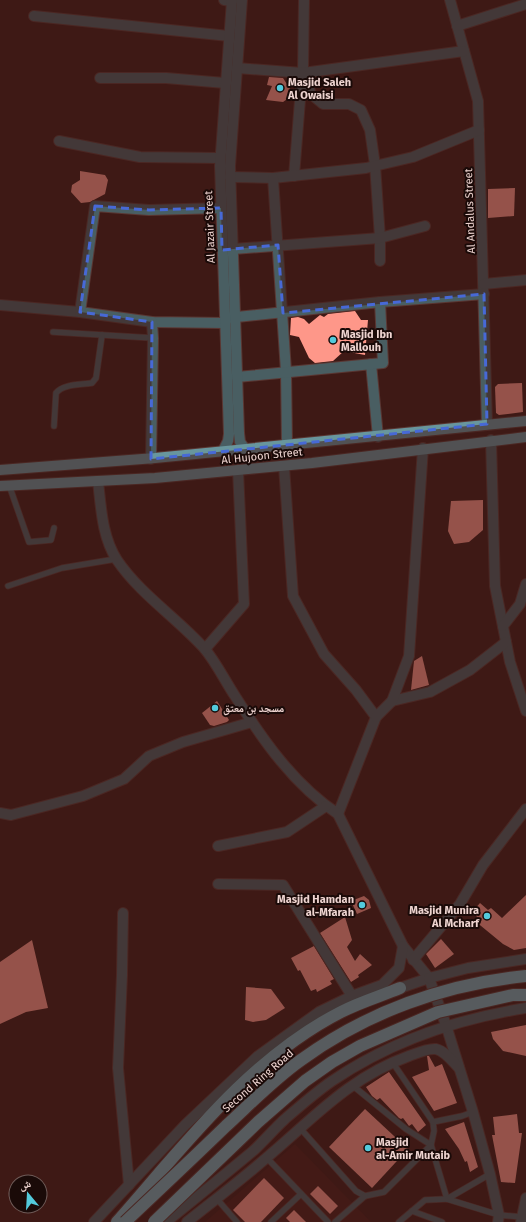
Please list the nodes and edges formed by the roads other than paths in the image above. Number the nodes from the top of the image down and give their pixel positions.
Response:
1 (232, 0) edge
2 (304, 0) edge
3 (450, 0) edge
4 (526, 4) edge
5 (34, 16) dead end
6 (457, 26) junction
7 (229, 36) junction
8 (464, 51) junction
9 (237, 68) junction
10 (302, 73) junction
11 (100, 78) dead end
12 (225, 83) junction
13 (479, 130) junction
14 (59, 141) dead end
15 (220, 158) junction
16 (375, 165) junction
17 (294, 176) junction
18 (230, 177) junction
19 (273, 178) junction
20 (221, 208) junction
21 (425, 226) dead end
22 (380, 238) junction
23 (278, 245) junction
24 (233, 249) junction
25 (380, 262) dead end
26 (526, 280) edge
27 (484, 289) junction
28 (380, 302) junction
29 (0, 305) edge
30 (80, 312) junction
31 (283, 314) junction
32 (228, 320) junction
33 (152, 322) junction
34 (53, 332) dead end
35 (102, 335) junction
36 (153, 338) junction
37 (372, 364) junction
38 (286, 371) junction
39 (237, 377) junction
40 (526, 422) edge
41 (487, 424) junction
42 (54, 426) dead end
43 (378, 437) junction
44 (526, 437) edge
45 (490, 440) junction
46 (287, 446) junction
47 (423, 448) junction
48 (245, 449) junction
49 (223, 451) junction
50 (151, 459) junction
51 (284, 466) junction
52 (0, 470) edge
53 (238, 470) junction
54 (98, 481) junction
55 (4, 486) edge
56 (54, 528) dead end
57 (116, 559) junction
58 (526, 584) edge
59 (8, 586) dead end
60 (503, 626) junction
61 (506, 642) junction
62 (205, 649) junction
63 (392, 701) junction
64 (526, 711) edge
65 (376, 717) junction
66 (252, 722) junction
67 (326, 806) junction
68 (526, 808) edge
69 (0, 812) edge
70 (338, 814) junction
71 (218, 846) dead end
72 (218, 884) dead end
73 (123, 913) dead end
74 (403, 946) junction
75 (526, 959) edge
76 (413, 960) junction
77 (526, 976) edge
78 (429, 978) junction
79 (382, 985) junction
80 (400, 988) junction
81 (526, 995) edge
82 (352, 996) junction
83 (526, 1008) edge
84 (446, 1025) junction
85 (393, 1063) junction
86 (459, 1068) junction
87 (352, 1085) junction
88 (473, 1112) junction
89 (433, 1122) junction
90 (300, 1128) junction
91 (431, 1145) junction
92 (267, 1158) junction
93 (490, 1174) junction
94 (129, 1185) junction
95 (301, 1194) junction
96 (365, 1196) junction
97 (526, 1198) edge
98 (217, 1199) junction
99 (447, 1199) junction
100 (412, 1211) junction
101 (499, 1218) edge
102 (522, 1220) edge
103 (192, 1221) edge
104 (94, 1222) edge
105 (117, 1222) edge
106 (125, 1222) edge
107 (154, 1222) edge
108 (166, 1222) edge
109 (236, 1222) edge
110 (271, 1222) edge
111 (328, 1222) edge
112 (335, 1222) edge
113 (399, 1222) edge
114 (442, 1222) edge

1 - 7 street, Al Jazair Street
1 - 9 street, Al Jazair Street
2 - 10 street
3 - 6 street, Al Andalus Street
4 - 6 street
5 - 7 street
6 - 8 street, Al Andalus Street
7 - 12 street, Al Jazair Street
8 - 10 street
8 - 13 street, Al Andalus Street
9 - 10 street
9 - 18 street, Al Jazair Street
10 - 16 street
10 - 17 street
11 - 12 street
12 - 15 street, Al Jazair Street
13 - 16 street
13 - 27 street, Al Andalus Street
14 - 15 street
15 - 20 street, Al Jazair Street
16 - 17 street
16 - 22 street
17 - 19 street
18 - 19 street
18 - 24 street, Al Jazair Street
19 - 23 street
20 - 30 street
20 - 32 street, Al Jazair Street
21 - 22 street
22 - 23 street
22 - 25 street
23 - 24 street
23 - 31 street
24 - 32 street, Al Jazair Street
26 - 27 street
27 - 28 street
27 - 41 street, Al Andalus Street
28 - 31 street
28 - 37 street
29 - 30 street
30 - 33 street
31 - 32 street
31 - 38 street
32 - 33 street
32 - 39 street, Al Jazair Street
32 - 49 street, Al Jazair Street
33 - 36 street
34 - 35 lane
35 - 36 lane
35 - 42 lane
36 - 50 street
37 - 38 street
37 - 43 street
38 - 39 street
38 - 46 street
39 - 48 street, Al Jazair Street
40 - 41 main road, Al Hujoon Street
41 - 43 main road, Al Hujoon Street
43 - 46 main road, Al Hujoon Street
44 - 45 main road, Al Hujoon Street
45 - 47 main road, Al Hujoon Street
45 - 60 street
46 - 48 main road, Al Hujoon Street
47 - 51 main road, Al Hujoon Street
47 - 63 street
48 - 49 main road, Al Hujoon Street
49 - 50 main road, Al Hujoon Street
50 - 52 main road, Al Hujoon Street
51 - 53 main road, Al Hujoon Street
51 - 65 street
53 - 54 main road, Al Hujoon Street
53 - 62 street
54 - 55 main road, Al Hujoon Street
54 - 57 street
55 - 56 lane
57 - 59 lane
57 - 62 street
58 - 60 street
60 - 61 street
61 - 63 street
61 - 64 street
62 - 66 street
63 - 65 street
65 - 70 street
66 - 67 street
66 - 69 street
67 - 70 street
67 - 71 street
68 - 76 street
70 - 74 street
72 - 82 street
73 - 94 street
74 - 76 street
74 - 79 street
75 - 78 street
76 - 78 street
77 - 106 highway, Second Ring Road, bridge
78 - 80 street
78 - 84 street
79 - 80 street
79 - 82 street
80 - 105 highway
81 - 107 highway, bridge
82 - 94 street
83 - 84 street
84 - 86 street
84 - 108 street
85 - 86 street
85 - 87 street
85 - 89 lane
86 - 88 street
87 - 90 street
87 - 91 lane
88 - 89 lane
88 - 93 street
89 - 91 lane
90 - 92 street
90 - 96 lane
91 - 96 lane
91 - 99 lane
92 - 95 lane
92 - 98 street
93 - 99 lane
93 - 101 street
94 - 104 street
95 - 110 lane
95 - 111 lane
96 - 112 lane
97 - 102 street
98 - 103 street
98 - 109 lane
99 - 100 lane
99 - 101 lane
100 - 113 lane
100 - 114 lane
101 - 102 lane

